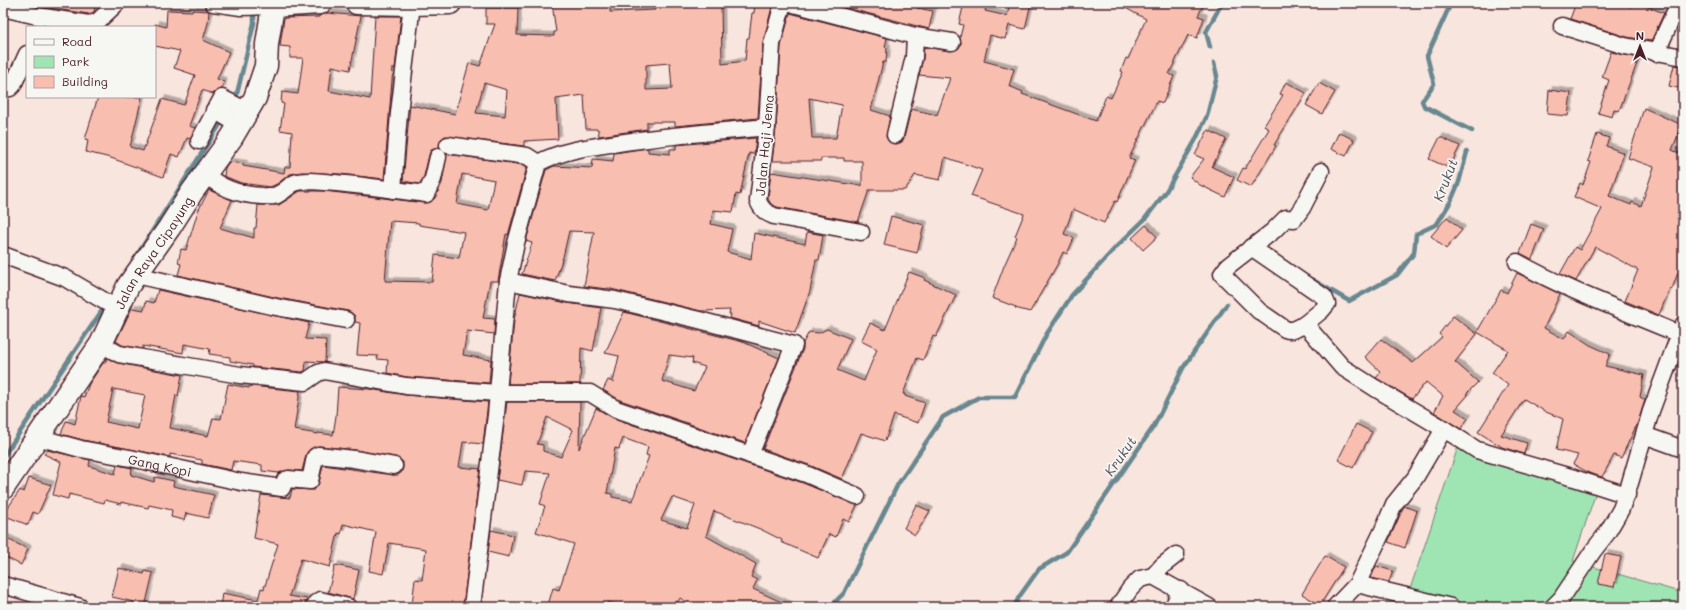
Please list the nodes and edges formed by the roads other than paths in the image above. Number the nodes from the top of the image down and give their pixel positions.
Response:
1 (117, 3) edge
2 (213, 3) edge
3 (320, 3) edge
4 (357, 3) edge
5 (445, 3) edge
6 (450, 3) edge
7 (783, 3) edge
8 (790, 3) edge
9 (1679, 3) edge
10 (412, 4) junction
11 (268, 6) junction
12 (3, 8) edge
13 (37, 15) edge
14 (1562, 26) dead end
15 (915, 36) junction
16 (952, 42) dead end
17 (1656, 53) junction
18 (26, 56) edge
19 (1683, 57) edge
20 (3, 89) edge
21 (231, 113) junction
22 (767, 127) junction
23 (895, 135) dead end
24 (199, 141) dead end
25 (448, 145) dead end
26 (438, 157) dead end
27 (538, 163) junction
28 (1321, 171) dead end
29 (206, 175) junction
30 (393, 190) junction
31 (861, 232) dead end
32 (1251, 247) junction
33 (3, 255) edge
34 (1517, 262) dead end
35 (136, 274) junction
36 (508, 281) junction
37 (115, 307) junction
38 (346, 320) dead end
39 (1304, 324) junction
40 (1681, 329) edge
41 (101, 344) junction
42 (498, 393) junction
43 (1444, 429) junction
44 (1644, 435) junction
45 (37, 437) junction
46 (1683, 449) edge
47 (750, 455) junction
48 (394, 466) dead end
49 (5, 482) edge
50 (857, 496) dead end
51 (1627, 496) junction
52 (1176, 555) dead end
53 (1153, 576) junction
54 (1357, 584) junction
55 (3, 585) edge
56 (1181, 590) junction
57 (80, 607) edge
58 (314, 607) edge
59 (348, 607) edge
60 (472, 607) edge
61 (1118, 607) edge
62 (1173, 607) edge
63 (1209, 607) edge
64 (1335, 607) edge
65 (1450, 607) edge
66 (1552, 607) edge

1 - 13 street
2 - 11 street
3 - 11 main road
4 - 10 main road
5 - 6 main road
5 - 10 main road
7 - 22 street, Jalan Haji Jema
8 - 15 street
9 - 17 street
10 - 30 street
11 - 21 main road, Jalan Raya Cipayung
12 - 13 street
14 - 17 street
15 - 16 street
15 - 23 street
17 - 19 street
18 - 20 street
21 - 24 street
21 - 29 main road, Jalan Raya Cipayung
22 - 27 street
22 - 31 street, Jalan Haji Jema
25 - 27 street
26 - 30 street
27 - 36 street
28 - 32 street
29 - 30 street
29 - 35 main road, Jalan Raya Cipayung
32 - 39 street
32 - 39 street
33 - 37 street
34 - 40 street
35 - 37 main road, Jalan Raya Cipayung
35 - 38 street
36 - 42 street
36 - 47 street
37 - 41 main road, Jalan Raya Cipayung
39 - 43 street
40 - 44 street
41 - 42 street
41 - 45 main road, Jalan Raya Cipayung
42 - 47 street
42 - 60 street
43 - 51 street
43 - 54 street
44 - 46 street
44 - 51 street
45 - 48 street, Gang Kopi
45 - 49 main road, Jalan Raya Cipayung
47 - 50 street
51 - 66 street
52 - 53 street
53 - 56 street
53 - 61 street
54 - 64 street
54 - 65 street
55 - 57 street
56 - 62 street
56 - 63 street
58 - 59 street

